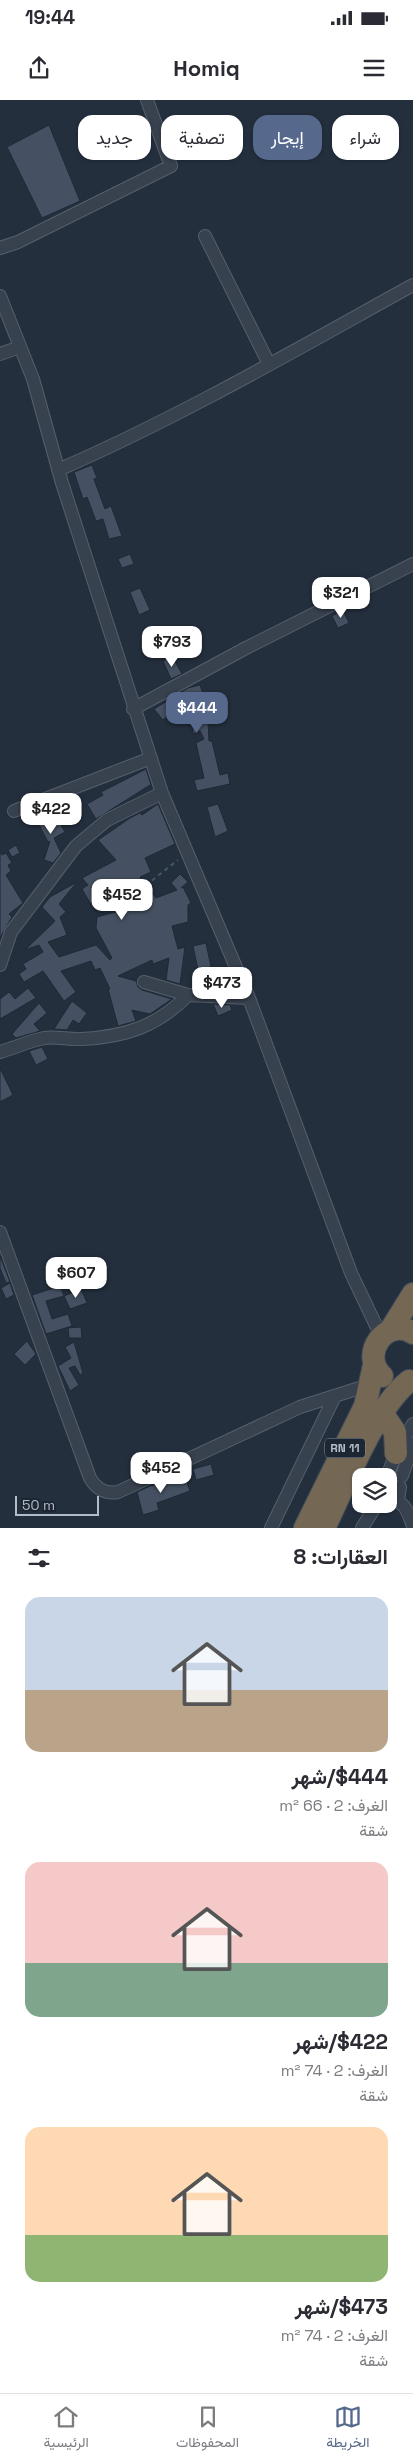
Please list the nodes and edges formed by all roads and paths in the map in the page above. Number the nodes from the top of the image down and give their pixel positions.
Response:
1 (147, 100) edge
2 (205, 236) dead end
3 (0, 248) edge
4 (413, 285) edge
5 (0, 296) edge
6 (20, 347) junction
7 (0, 354) edge
8 (269, 364) junction
9 (58, 470) junction
10 (413, 564) edge
11 (134, 709) junction
12 (151, 758) junction
13 (162, 793) junction
14 (14, 811) dead end
15 (187, 852) junction
16 (123, 893) dead end
17 (0, 965) edge
18 (144, 982) dead end
19 (188, 995) junction
20 (249, 998) junction
21 (0, 1052) edge
22 (0, 1232) edge
23 (413, 1294) edge
24 (385, 1333) junction
25 (413, 1333) edge
26 (373, 1375) junction
27 (411, 1380) edge
28 (335, 1396) junction
29 (382, 1413) junction
30 (413, 1424) edge
31 (404, 1448) edge
32 (392, 1468) edge
33 (397, 1491) edge
34 (397, 1502) edge
35 (371, 1513) edge
36 (413, 1526) edge
37 (271, 1528) edge
38 (305, 1528) edge
39 (324, 1528) edge
40 (362, 1528) edge

1 - 3 street
2 - 8 street
4 - 8 street
5 - 6 street
6 - 7 street
6 - 9 street
8 - 9 street
9 - 11 street
10 - 11 street
11 - 12 street
12 - 13 street
12 - 14 street
13 - 15 street
13 - 17 street
15 - 16 path
15 - 20 street
18 - 19 street
19 - 20 street
19 - 21 street
20 - 24 street
22 - 28 street
23 - 24 highway
24 - 25 highway
24 - 26 highway
26 - 27 highway
26 - 28 street
26 - 38 highway, RN 11
27 - 29 highway, RN 11
28 - 37 street
29 - 31 highway
29 - 39 highway, RN 11
30 - 31 street
31 - 32 street
31 - 33 street
34 - 36 street
35 - 40 street

